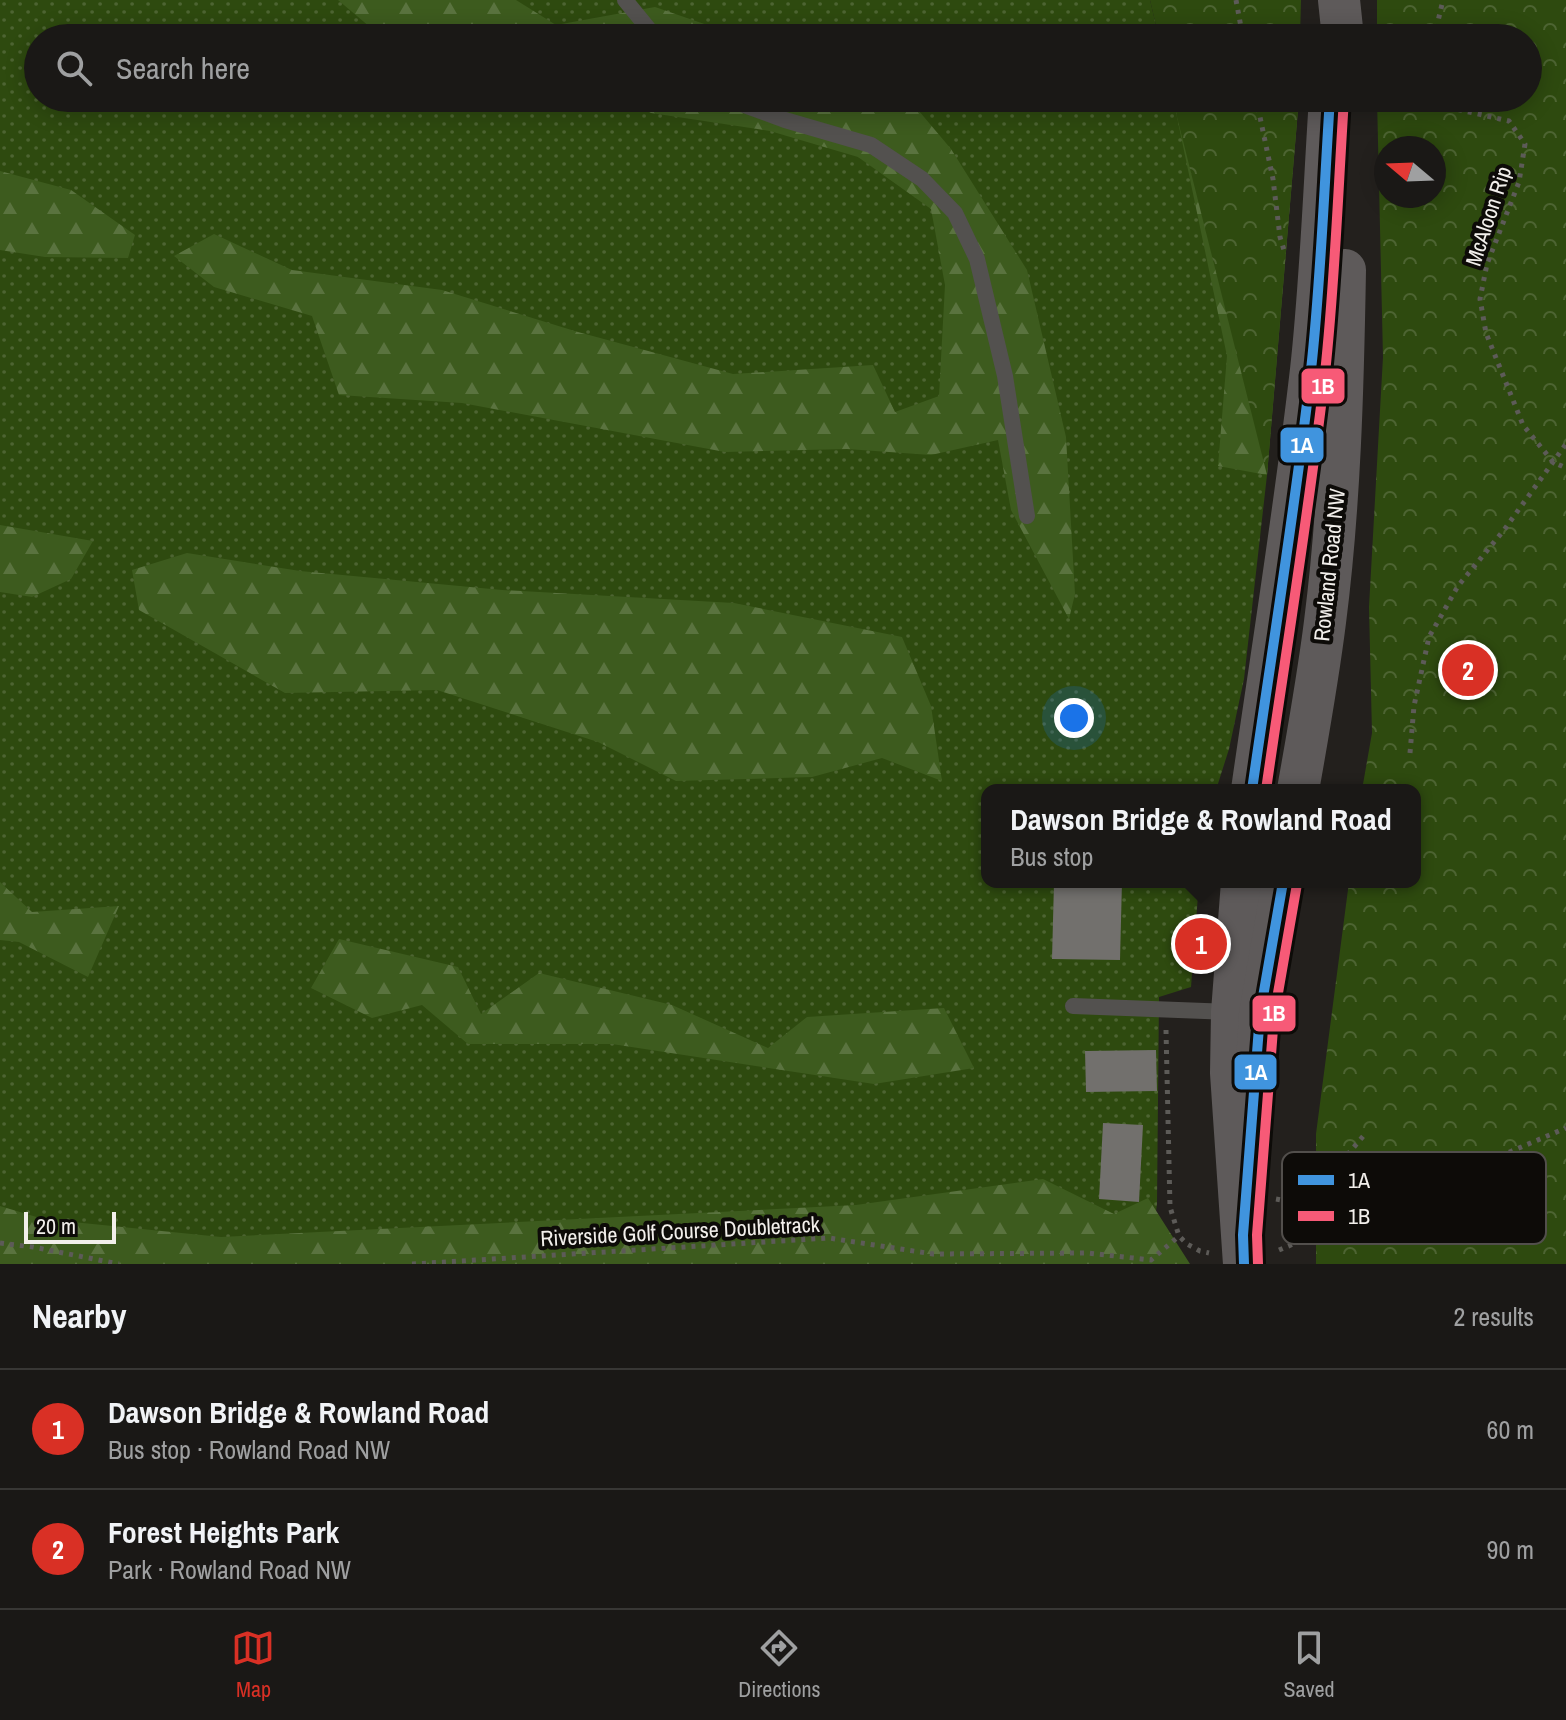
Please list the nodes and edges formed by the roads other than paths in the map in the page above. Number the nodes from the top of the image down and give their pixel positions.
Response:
1 (625, 0) edge
2 (645, 24) edge
3 (763, 112) edge
4 (1329, 112) edge
5 (1348, 112) edge
6 (1027, 516) dead end
7 (1253, 784) edge
8 (1299, 784) edge
9 (1242, 888) edge
10 (1281, 888) edge
11 (1073, 1006) dead end
12 (1246, 1013) junction
13 (1246, 1250) edge

1 - 2 lane
3 - 6 lane
4 - 7 main road, Rowland Road NW
5 - 8 main road, Rowland Road NW
9 - 12 main road
10 - 12 main road
11 - 12 lane
12 - 13 main road

